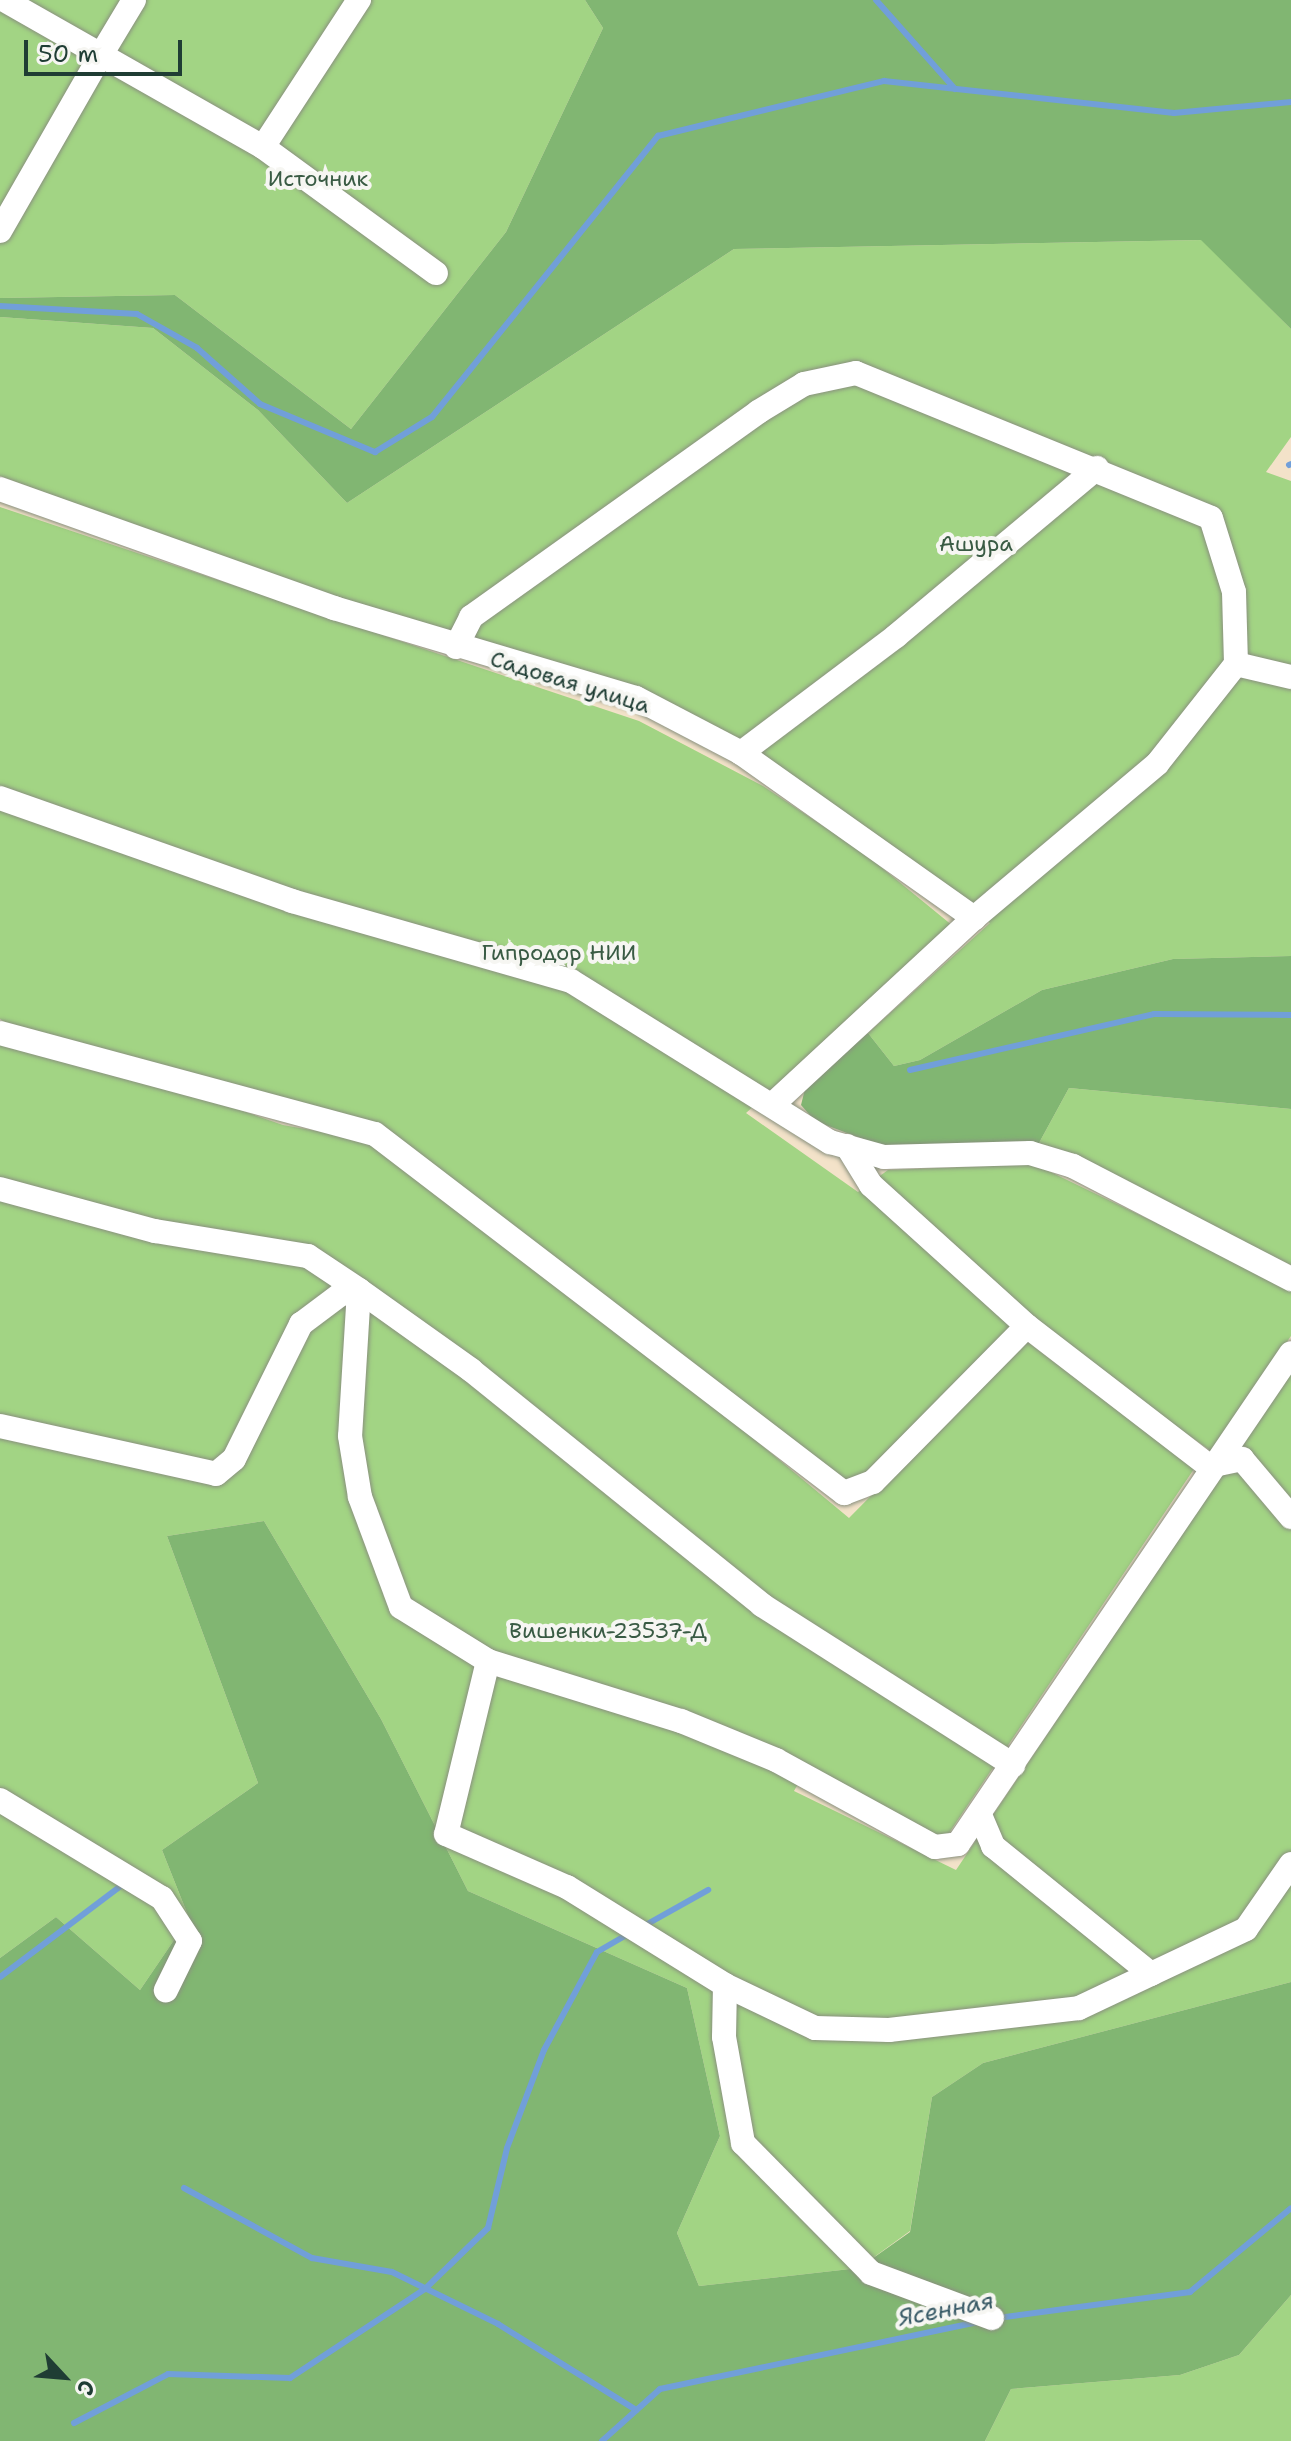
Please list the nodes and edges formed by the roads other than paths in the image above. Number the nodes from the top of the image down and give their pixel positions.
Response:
1 (4, 0) edge
2 (134, 0) edge
3 (359, 0) edge
4 (101, 55) junction
5 (263, 147) junction
6 (0, 231) edge
7 (436, 273) dead end
8 (1097, 468) junction
9 (0, 489) edge
10 (456, 647) junction
11 (1236, 664) junction
12 (1291, 677) edge
13 (741, 753) junction
14 (0, 798) edge
15 (974, 918) junction
16 (0, 1033) edge
17 (772, 1105) junction
18 (847, 1146) junction
19 (0, 1189) edge
20 (1291, 1279) edge
21 (359, 1290) junction
22 (1027, 1326) junction
23 (1291, 1353) edge
24 (0, 1426) edge
25 (1209, 1466) junction
26 (1291, 1517) edge
27 (488, 1661) junction
28 (1013, 1765) junction
29 (0, 1800) edge
30 (980, 1815) junction
31 (1291, 1864) edge
32 (1151, 1974) junction
33 (725, 1985) junction
34 (166, 1990) dead end
35 (992, 2318) dead end

1 - 4 street
2 - 4 street
3 - 5 street
4 - 5 street
4 - 6 street
5 - 7 street
8 - 10 street
8 - 11 street
8 - 13 street
9 - 10 street, Садовая улица
10 - 13 street, Садовая улица
11 - 12 street
11 - 15 street
13 - 15 street, Садовая улица
14 - 17 street
15 - 17 street
16 - 22 street
17 - 18 street
18 - 20 street
18 - 22 street
19 - 21 street
21 - 24 street
21 - 27 street
21 - 28 street
22 - 25 street
23 - 25 street
25 - 26 street
25 - 28 street
27 - 30 street
27 - 33 street
28 - 30 street
29 - 34 street
30 - 32 street
31 - 32 street
32 - 33 street
33 - 35 street

